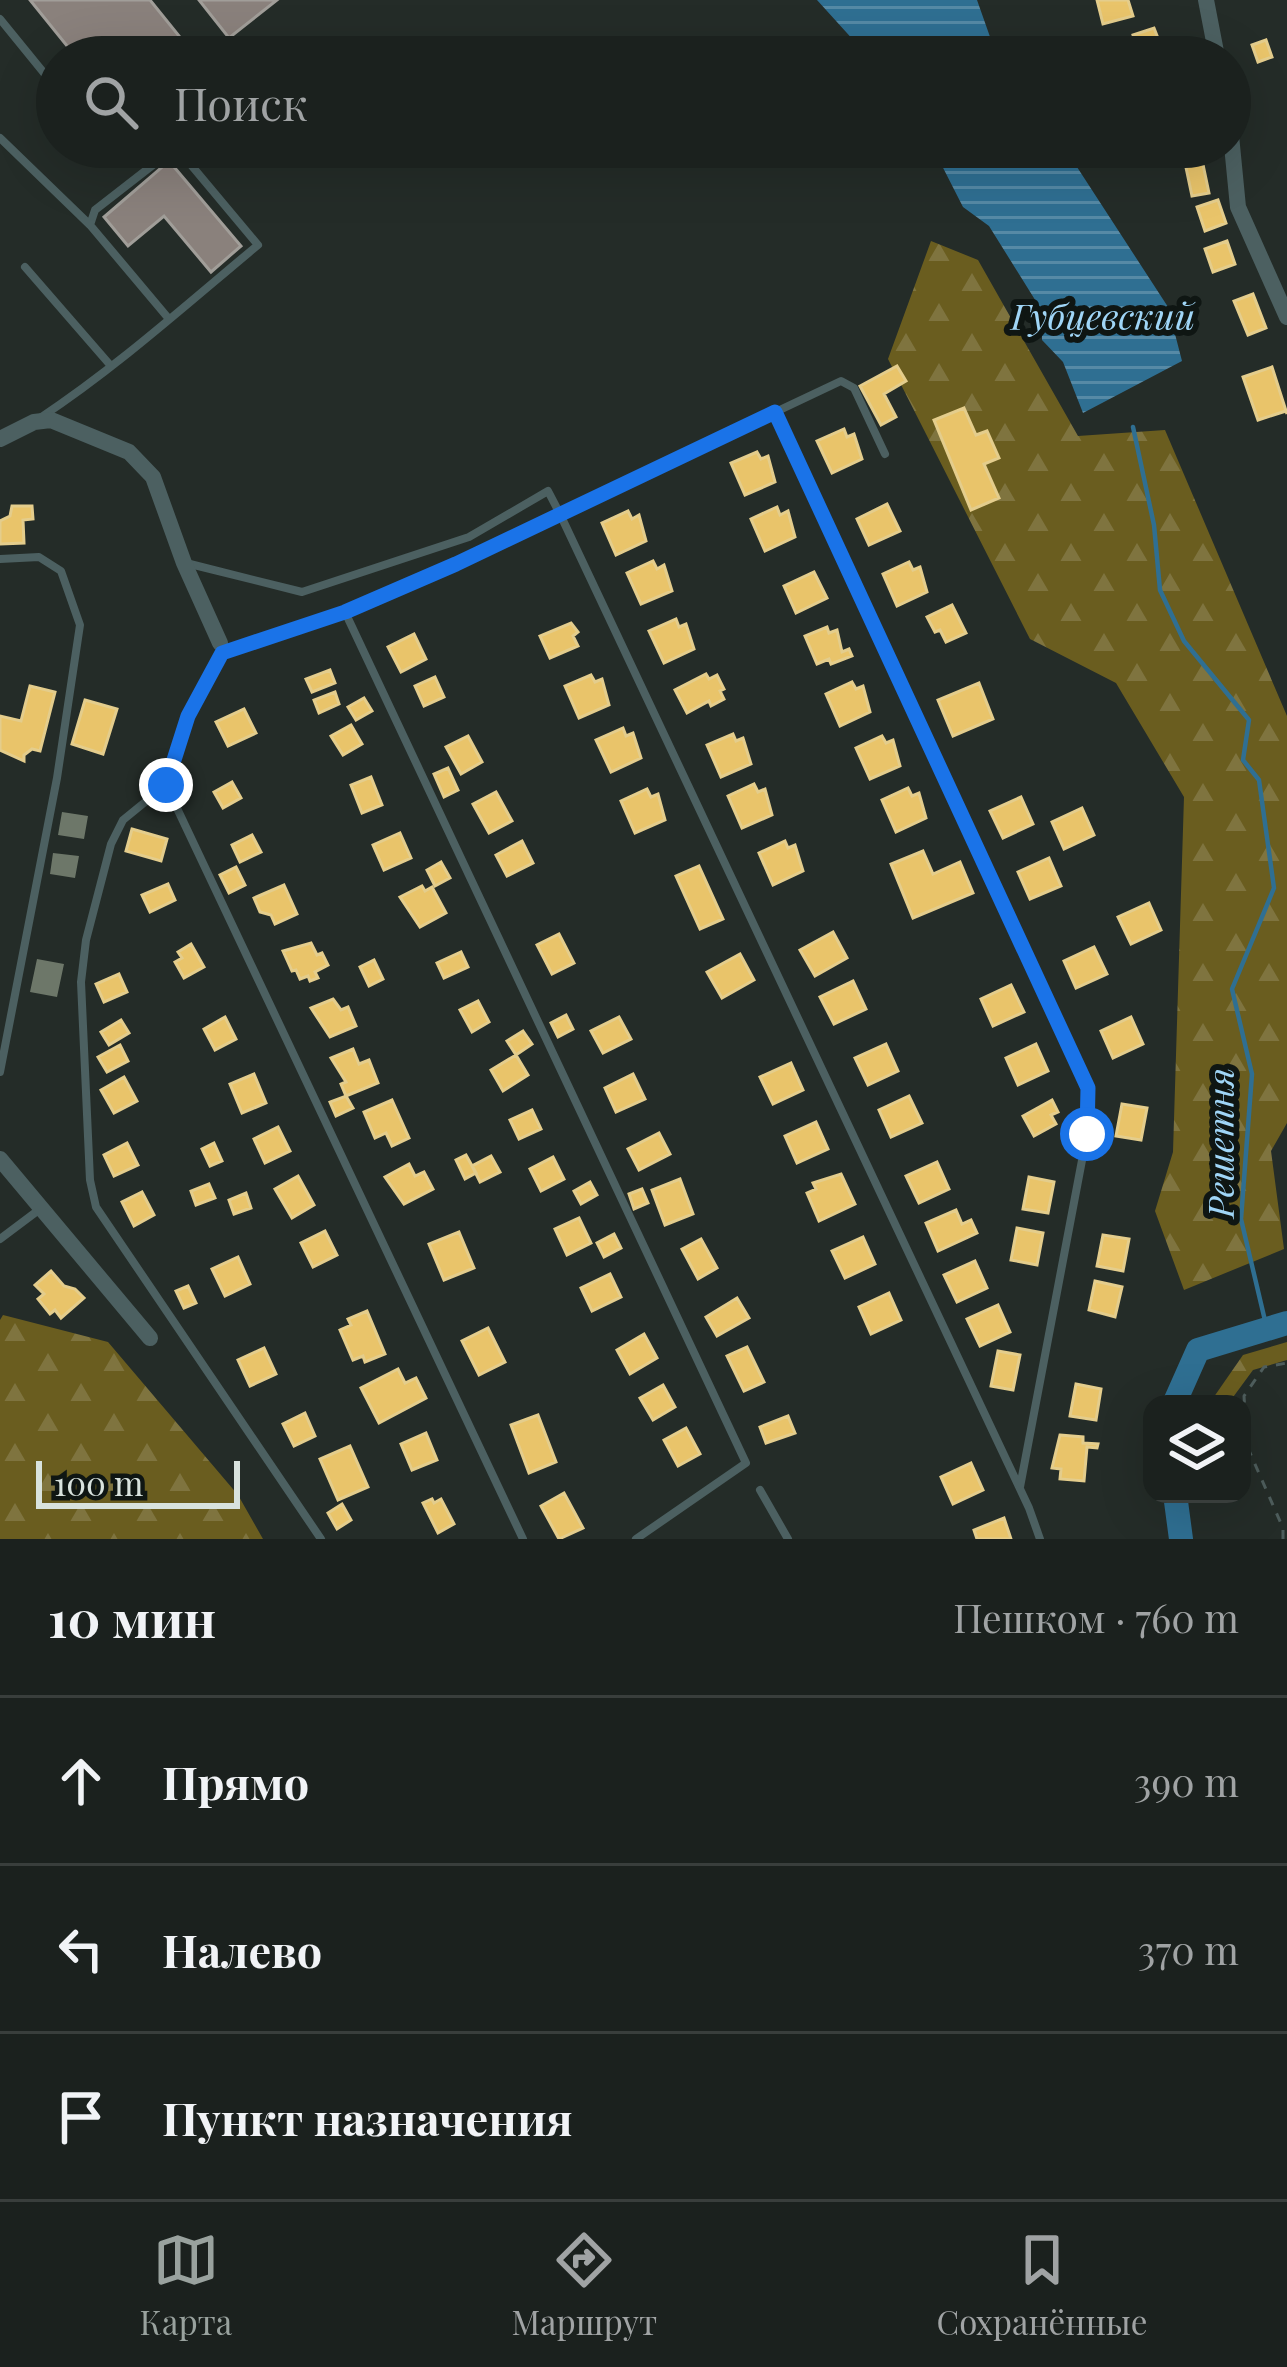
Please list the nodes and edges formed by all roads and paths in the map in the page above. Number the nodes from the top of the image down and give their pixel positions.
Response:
1 (1206, 0) edge
2 (0, 19) edge
3 (1213, 36) edge
4 (36, 63) edge
5 (0, 139) edge
6 (150, 168) edge
7 (193, 168) edge
8 (1234, 168) edge
9 (90, 225) junction
10 (25, 267) dead end
11 (1287, 317) edge
12 (169, 319) junction
13 (111, 366) junction
14 (775, 412) junction
15 (34, 422) junction
16 (0, 439) edge
17 (885, 454) dead end
18 (560, 514) junction
19 (0, 559) edge
20 (184, 563) junction
21 (345, 612) junction
22 (221, 648) junction
23 (166, 785) junction
24 (0, 1072) edge
25 (0, 1159) edge
26 (41, 1208) junction
27 (0, 1239) edge
28 (150, 1338) dead end
29 (1287, 1363) edge
30 (1019, 1488) junction
31 (760, 1490) dead end
32 (321, 1539) edge
33 (524, 1539) edge
34 (636, 1539) edge
35 (788, 1539) edge
36 (1040, 1539) edge
37 (1283, 1539) edge

1 - 3 street
2 - 4 lane
5 - 9 lane
6 - 9 lane
7 - 12 lane
8 - 11 street
9 - 12 lane
10 - 13 lane
12 - 13 lane
13 - 15 lane
14 - 17 lane
14 - 18 lane
14 - 30 lane
15 - 16 street
15 - 20 street
18 - 20 lane
18 - 21 lane
18 - 30 lane
19 - 24 lane
20 - 22 street
21 - 22 lane
21 - 34 lane
22 - 23 lane
23 - 32 lane
23 - 33 lane
25 - 26 street
26 - 27 lane
26 - 28 street
29 - 37 path
30 - 36 lane
31 - 35 lane

